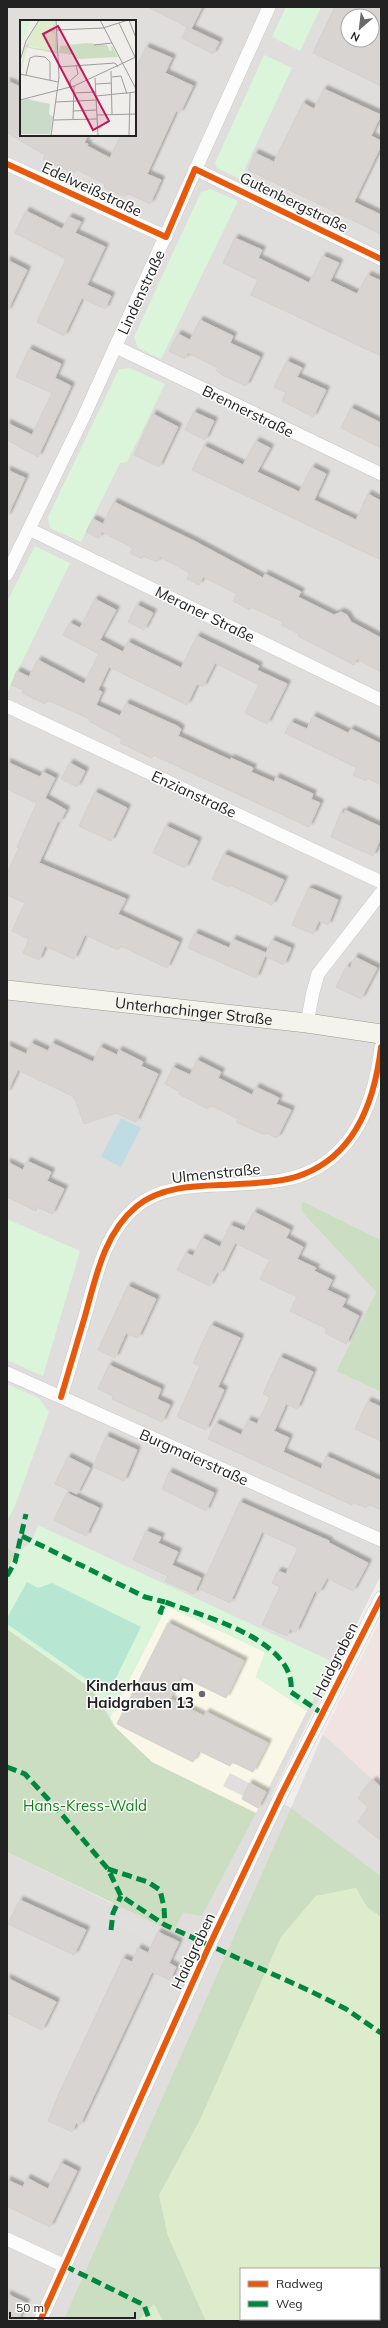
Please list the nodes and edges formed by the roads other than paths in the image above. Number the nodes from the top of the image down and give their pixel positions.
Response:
1 (269, 7) edge
2 (7, 164) edge
3 (195, 169) junction
4 (166, 237) junction
5 (381, 259) edge
6 (116, 347) junction
7 (381, 474) edge
8 (29, 529) junction
9 (7, 574) edge
10 (381, 700) edge
11 (7, 706) edge
12 (381, 882) edge
13 (381, 893) edge
14 (7, 990) edge
15 (307, 1024) junction
16 (381, 1034) edge
17 (381, 1047) edge
18 (7, 1373) edge
19 (61, 1397) junction
20 (381, 1540) edge
21 (381, 1598) edge
22 (7, 2239) edge
23 (65, 2266) junction
24 (40, 2321) edge

1 - 3 street, Lindenstraße
2 - 4 street, Edelweißstraße
3 - 4 street, Lindenstraße
3 - 5 street, Gutenbergstraße
4 - 6 street, Lindenstraße
6 - 7 street, Brennerstraße
6 - 8 street, Lindenstraße
8 - 9 street, Lindenstraße
8 - 10 street, Meraner Straße
11 - 12 street, Enzianstraße
13 - 15 street
14 - 15 main road, Unterhachinger Straße
15 - 16 main road, Unterhachinger Straße
17 - 19 street, Ulmenstraße
18 - 19 street, Burgmaierstraße
19 - 20 street, Burgmaierstraße
21 - 23 street, Haidgraben
22 - 23 street
23 - 24 street, Haidgraben

